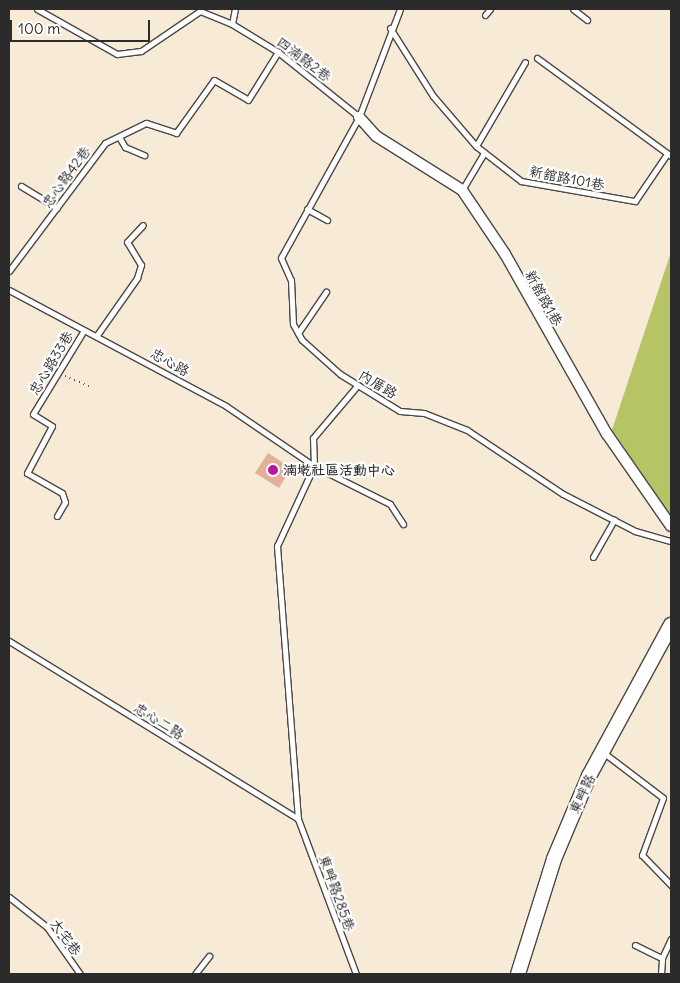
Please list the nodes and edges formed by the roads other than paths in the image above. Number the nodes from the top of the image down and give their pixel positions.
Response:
1 (37, 9) edge
2 (235, 9) edge
3 (400, 9) edge
4 (490, 9) edge
5 (573, 9) edge
6 (485, 15) dead end
7 (587, 20) dead end
8 (232, 24) junction
9 (390, 28) junction
10 (278, 52) junction
11 (537, 58) dead end
12 (525, 62) dead end
13 (359, 117) junction
14 (120, 137) junction
15 (476, 146) junction
16 (484, 153) junction
17 (144, 155) dead end
18 (669, 155) edge
19 (21, 186) dead end
20 (462, 190) junction
21 (57, 208) junction
22 (307, 208) junction
23 (327, 220) dead end
24 (143, 225) dead end
25 (9, 271) edge
26 (9, 290) edge
27 (326, 292) dead end
28 (84, 330) junction
29 (298, 333) junction
30 (97, 334) junction
31 (357, 386) junction
32 (314, 466) junction
33 (57, 516) dead end
34 (614, 520) junction
35 (403, 524) dead end
36 (671, 526) edge
37 (671, 541) edge
38 (593, 558) dead end
39 (671, 625) edge
40 (9, 641) edge
41 (604, 753) junction
42 (298, 819) junction
43 (671, 885) edge
44 (9, 897) edge
45 (671, 939) edge
46 (635, 945) dead end
47 (209, 956) dead end
48 (662, 958) junction
49 (80, 974) edge
50 (195, 974) edge
51 (356, 974) edge
52 (518, 974) edge
53 (661, 974) edge

1 - 8 lane, 四湳路2巷
2 - 8 lane
3 - 9 lane, 內厝路
4 - 6 lane
5 - 7 lane
8 - 10 lane, 四湳路2巷
9 - 13 lane, 內厝路
9 - 15 lane, 新舘路101巷
10 - 13 lane, 四湳路2巷
10 - 14 lane, 忠心路42巷
11 - 18 lane, 新舘路101巷
12 - 15 lane
13 - 20 street, 新舘路1巷
13 - 22 lane, 內厝路
14 - 17 lane
14 - 21 lane, 忠心路42巷
15 - 16 lane, 新舘路101巷
16 - 18 lane, 新舘路101巷
16 - 20 lane
19 - 21 lane
20 - 36 street, 新舘路1巷
21 - 25 lane, 忠心路42巷
22 - 23 lane
22 - 29 lane, 內厝路
24 - 30 lane
26 - 28 lane, 忠心路
27 - 29 lane
28 - 30 lane, 忠心路
28 - 33 lane, 忠心路33巷
29 - 31 lane, 內厝路
30 - 32 lane, 忠心路
31 - 32 lane
31 - 34 lane, 內厝路
32 - 35 lane, 忠心路
32 - 42 lane, 東畔路285巷
34 - 37 lane, 內厝路
34 - 38 lane
39 - 41 street, 東畔路
40 - 42 lane, 忠心二路
41 - 43 lane
41 - 52 street, 東畔路
42 - 51 lane, 東畔路285巷
44 - 49 lane, 大宅巷
45 - 48 lane
46 - 48 lane
47 - 50 lane
48 - 53 lane

